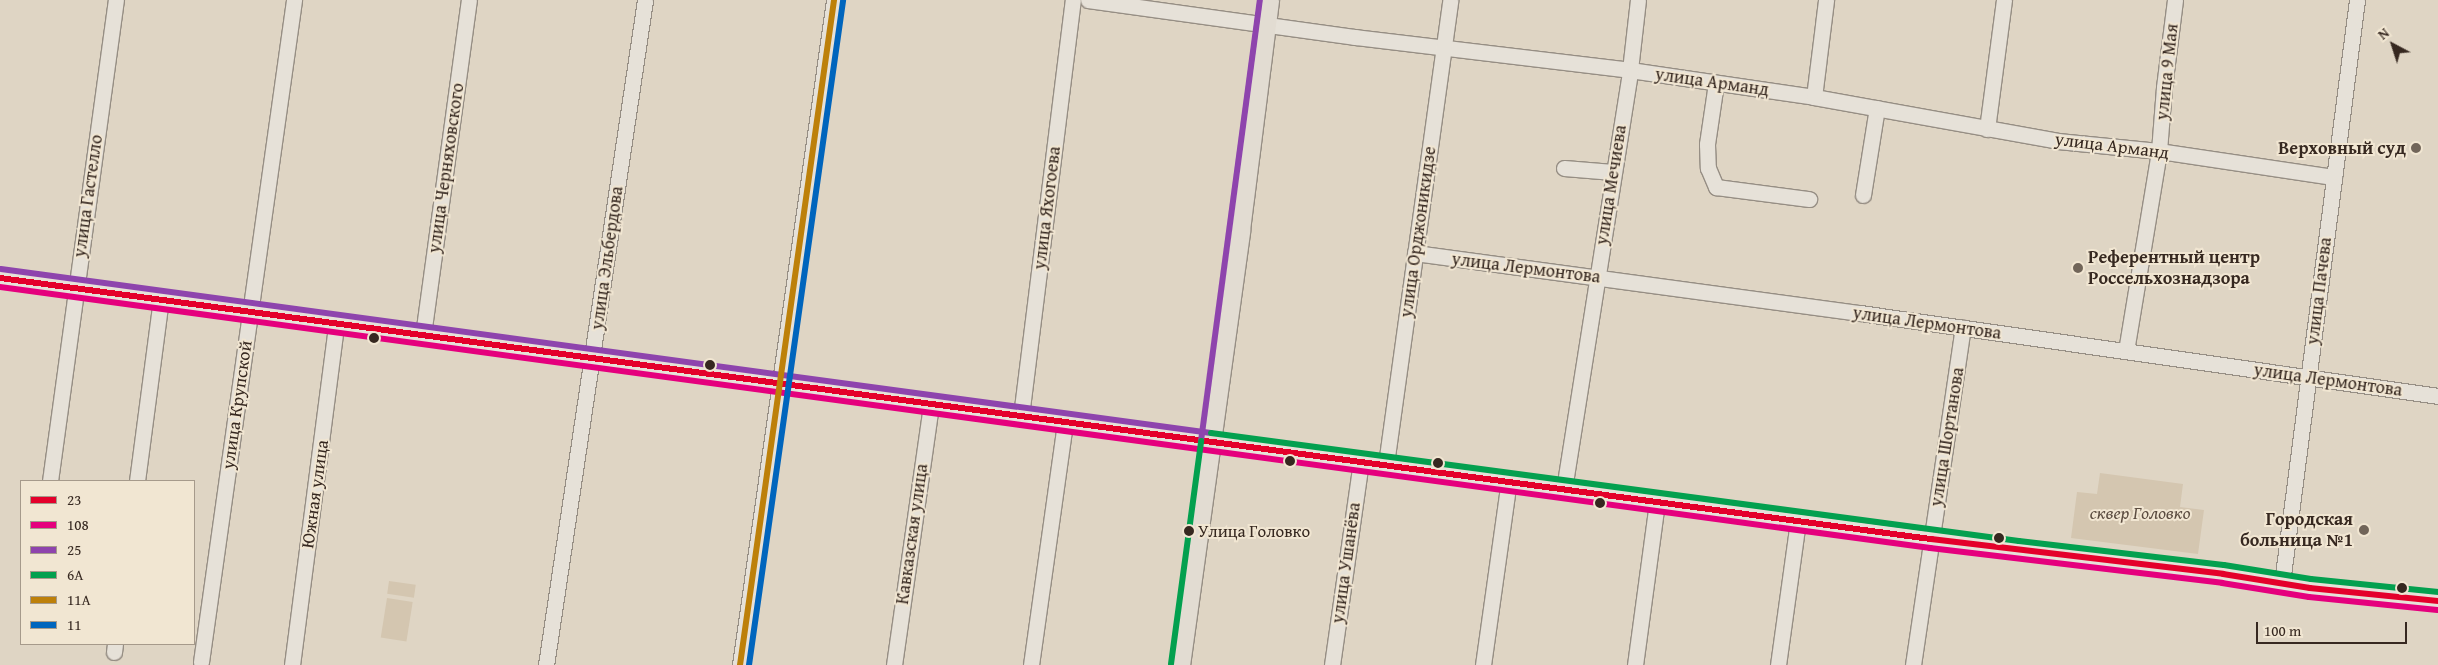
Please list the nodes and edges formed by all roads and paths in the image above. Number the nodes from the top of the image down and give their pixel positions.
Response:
1 (116, 0) edge
2 (294, 0) edge
3 (469, 0) edge
4 (645, 0) edge
5 (834, 0) edge
6 (1073, 0) edge
7 (1088, 0) edge
8 (1269, 0) edge
9 (1450, 0) edge
10 (1638, 0) edge
11 (1826, 0) edge
12 (2004, 0) edge
13 (2175, 0) edge
14 (2357, 0) edge
15 (1265, 25) junction
16 (1443, 47) junction
17 (1630, 70) junction
18 (1716, 82) junction
19 (1814, 96) junction
20 (1877, 108) junction
21 (1987, 129) junction
22 (2159, 151) junction
23 (1564, 168) dead end
24 (1613, 172) junction
25 (2334, 177) junction
26 (1863, 195) dead end
27 (1809, 199) dead end
28 (1415, 253) junction
29 (1596, 276) junction
30 (0, 278) edge
31 (75, 288) junction
32 (161, 299) junction
33 (250, 312) junction
34 (336, 324) junction
35 (1964, 328) junction
36 (423, 335) junction
37 (2126, 351) junction
38 (593, 358) junction
39 (2308, 377) junction
40 (778, 383) junction
41 (2438, 396) edge
42 (931, 404) junction
43 (1021, 416) junction
44 (1065, 422) junction
45 (1210, 442) junction
46 (1361, 461) junction
47 (1386, 464) junction
48 (50, 480) edge
49 (137, 480) edge
50 (1508, 481) junction
51 (1564, 489) junction
52 (1657, 502) junction
53 (1798, 521) junction
54 (1931, 539) junction
55 (2282, 583) junction
56 (2438, 601) edge
57 (201, 662) dead end
58 (292, 665) edge
59 (546, 665) edge
60 (740, 665) edge
61 (894, 665) edge
62 (1031, 665) edge
63 (1180, 665) edge
64 (1332, 665) edge
65 (1483, 665) edge
66 (1635, 665) edge
67 (1778, 665) edge
68 (1913, 665) edge

1 - 31 street, улица Гастелло
2 - 33 street, улица Крупской
3 - 36 street, улица Черняховского
4 - 38 street, улица Эльбердова
5 - 40 street
6 - 43 street, улица Яхогоева
7 - 15 street, улица Арманд
8 - 15 main road
9 - 16 street, улица Орджоникидзе
10 - 17 street, улица Мечиева
11 - 19 street
12 - 21 street
13 - 22 street, улица 9 Мая
14 - 25 street, улица Пачева
15 - 16 street, улица Арманд
15 - 45 main road
16 - 17 street, улица Арманд
16 - 28 street, улица Орджоникидзе
17 - 18 street, улица Арманд
17 - 24 street, улица Мечиева
18 - 19 street, улица Арманд
18 - 27 street
19 - 20 street, улица Арманд
20 - 21 street, улица Арманд
20 - 26 street
21 - 22 street, улица Арманд
22 - 25 street, улица Арманд
22 - 37 street, улица 9 Мая
23 - 24 street
24 - 29 street, улица Мечиева
25 - 39 street, улица Пачева
28 - 29 street, улица Лермонтова
28 - 47 street, улица Орджоникидзе
29 - 35 street, улица Лермонтова
29 - 51 street, улица Мечиева
30 - 31 street
31 - 32 street
31 - 48 street, улица Гастелло
32 - 33 street
32 - 49 street
33 - 34 street
33 - 57 street, улица Крупской
34 - 36 street
34 - 58 street, Южная улица
35 - 37 street, улица Лермонтова
35 - 54 street, улица Шортанова
36 - 38 street
37 - 39 street, улица Лермонтова
38 - 40 street
38 - 59 street, улица Эльбердова
39 - 41 street, улица Лермонтова
39 - 55 street, улица Пачева
40 - 42 street
40 - 60 street
42 - 43 street
42 - 61 street, Кавказская улица
43 - 44 street
44 - 45 street
44 - 62 street
45 - 46 street
45 - 63 main road
46 - 47 street
46 - 64 street, улица Ушанёва
47 - 50 street
50 - 51 street
50 - 65 street
51 - 52 street
52 - 53 street
52 - 66 street
53 - 54 street
53 - 67 street
54 - 55 street
54 - 68 street, улица Шортанова
55 - 56 street

